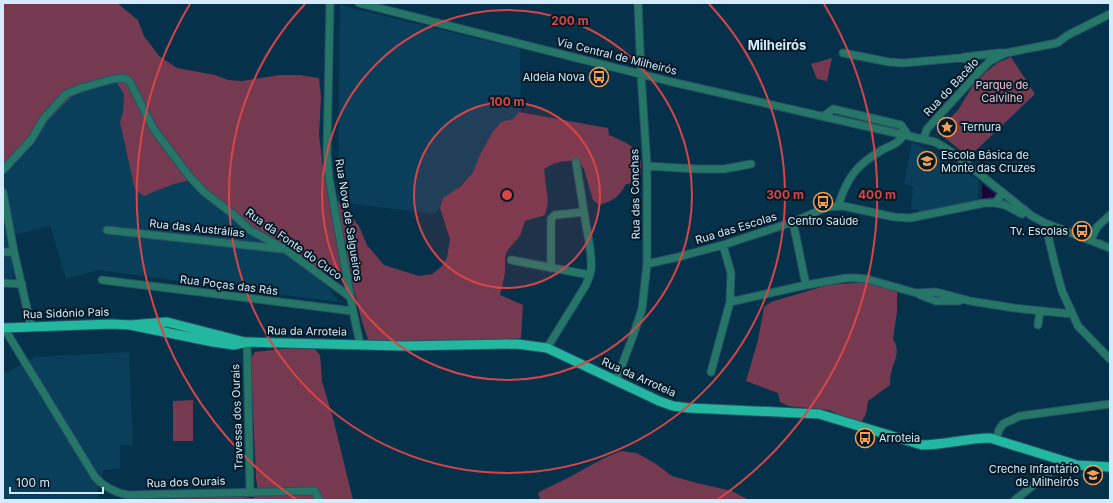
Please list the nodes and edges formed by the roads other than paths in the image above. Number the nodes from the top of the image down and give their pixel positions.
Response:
1 (330, 3) edge
2 (359, 3) edge
3 (638, 3) edge
4 (1110, 14) edge
5 (843, 53) dead end
6 (1006, 53) junction
7 (980, 55) junction
8 (960, 58) junction
9 (986, 65) junction
10 (979, 72) junction
11 (640, 74) junction
12 (906, 134) junction
13 (924, 138) junction
14 (576, 162) dead end
15 (751, 164) dead end
16 (647, 166) junction
17 (3, 170) edge
18 (3, 192) edge
19 (1003, 193) junction
20 (996, 203) junction
21 (838, 206) junction
22 (1025, 210) junction
23 (584, 212) junction
24 (1110, 215) edge
25 (793, 222) junction
26 (1045, 223) junction
27 (107, 230) dead end
28 (1091, 240) junction
29 (724, 245) junction
30 (1110, 248) edge
31 (285, 249) junction
32 (3, 252) edge
33 (14, 252) junction
34 (511, 260) dead end
35 (647, 264) junction
36 (551, 268) junction
37 (590, 275) junction
38 (102, 280) dead end
39 (3, 283) edge
40 (22, 284) junction
41 (806, 285) junction
42 (350, 297) junction
43 (730, 302) junction
44 (353, 311) junction
45 (1040, 311) junction
46 (1072, 314) junction
47 (130, 325) joint
48 (1038, 325) dead end
49 (31, 326) junction
50 (4, 328) edge
51 (247, 342) junction
52 (360, 344) junction
53 (547, 348) junction
54 (1110, 359) edge
55 (711, 372) dead end
56 (616, 381) junction
57 (1110, 404) edge
58 (996, 439) junction
59 (1065, 462) junction
60 (1110, 467) edge
61 (250, 491) junction
62 (319, 500) edge
63 (1015, 500) edge

1 - 42 street, Rua Nova de Salgueiros
2 - 11 street, Via Central de Milheirós
3 - 11 street, Rua das Conchas
4 - 6 street, Rua do Bacêlo
5 - 8 street
6 - 7 street
6 - 9 street, Rua do Bacêlo
7 - 8 street
7 - 9 street
8 - 10 street
9 - 10 street, Rua do Bacêlo
10 - 13 street, Rua do Bacêlo
11 - 12 street, Via Central de Milheirós
11 - 16 street, Rua das Conchas
12 - 13 street, Via Central de Milheirós
12 - 21 street
13 - 19 street, Via Central de Milheirós
14 - 23 street
15 - 16 street
16 - 35 street, Rua das Conchas
17 - 31 street, Rua da Fonte do Cuco
18 - 33 street
19 - 20 street
19 - 22 street, Rua das Escolas
20 - 21 street, Rua das Escolas
20 - 22 street, Rua das Escolas
21 - 25 street, Rua das Escolas
22 - 26 street, Rua das Escolas
23 - 36 street
23 - 37 street
24 - 28 street
25 - 29 street, Rua das Escolas
25 - 41 street
26 - 28 street, Rua das Escolas
26 - 46 street
27 - 31 street, Rua das Austrálias
28 - 30 street, Rua das Escolas
29 - 35 street, Rua das Escolas
29 - 43 street
31 - 42 street, Rua da Fonte do Cuco
32 - 33 street
33 - 40 street
34 - 36 street
35 - 56 street, Rua das Conchas
36 - 37 street
37 - 53 street
38 - 44 street, Rua Poças das Rás
39 - 40 street
40 - 49 street
41 - 43 street
41 - 45 street
42 - 44 street, Rua Nova de Salgueiros
43 - 55 street
44 - 52 street, Rua Nova de Salgueiros
45 - 46 street
45 - 48 street
46 - 54 street
47 - 49 main road, Rua Sidónio Pais
47 - 51 main road, Rua da Arroteia
49 - 50 main road, Rua Sidónio Pais
50 - 61 street, Rua dos Ourais
51 - 52 main road, Rua da Arroteia
51 - 61 street, Travessa dos Ourais
52 - 53 main road, Rua da Arroteia
53 - 56 main road, Rua da Arroteia
56 - 58 main road, Rua da Arroteia
57 - 58 street
58 - 59 main road, Rua da Arroteia
59 - 60 main road, Rua da Arroteia
59 - 63 street
61 - 62 street, Rua dos Ourais

